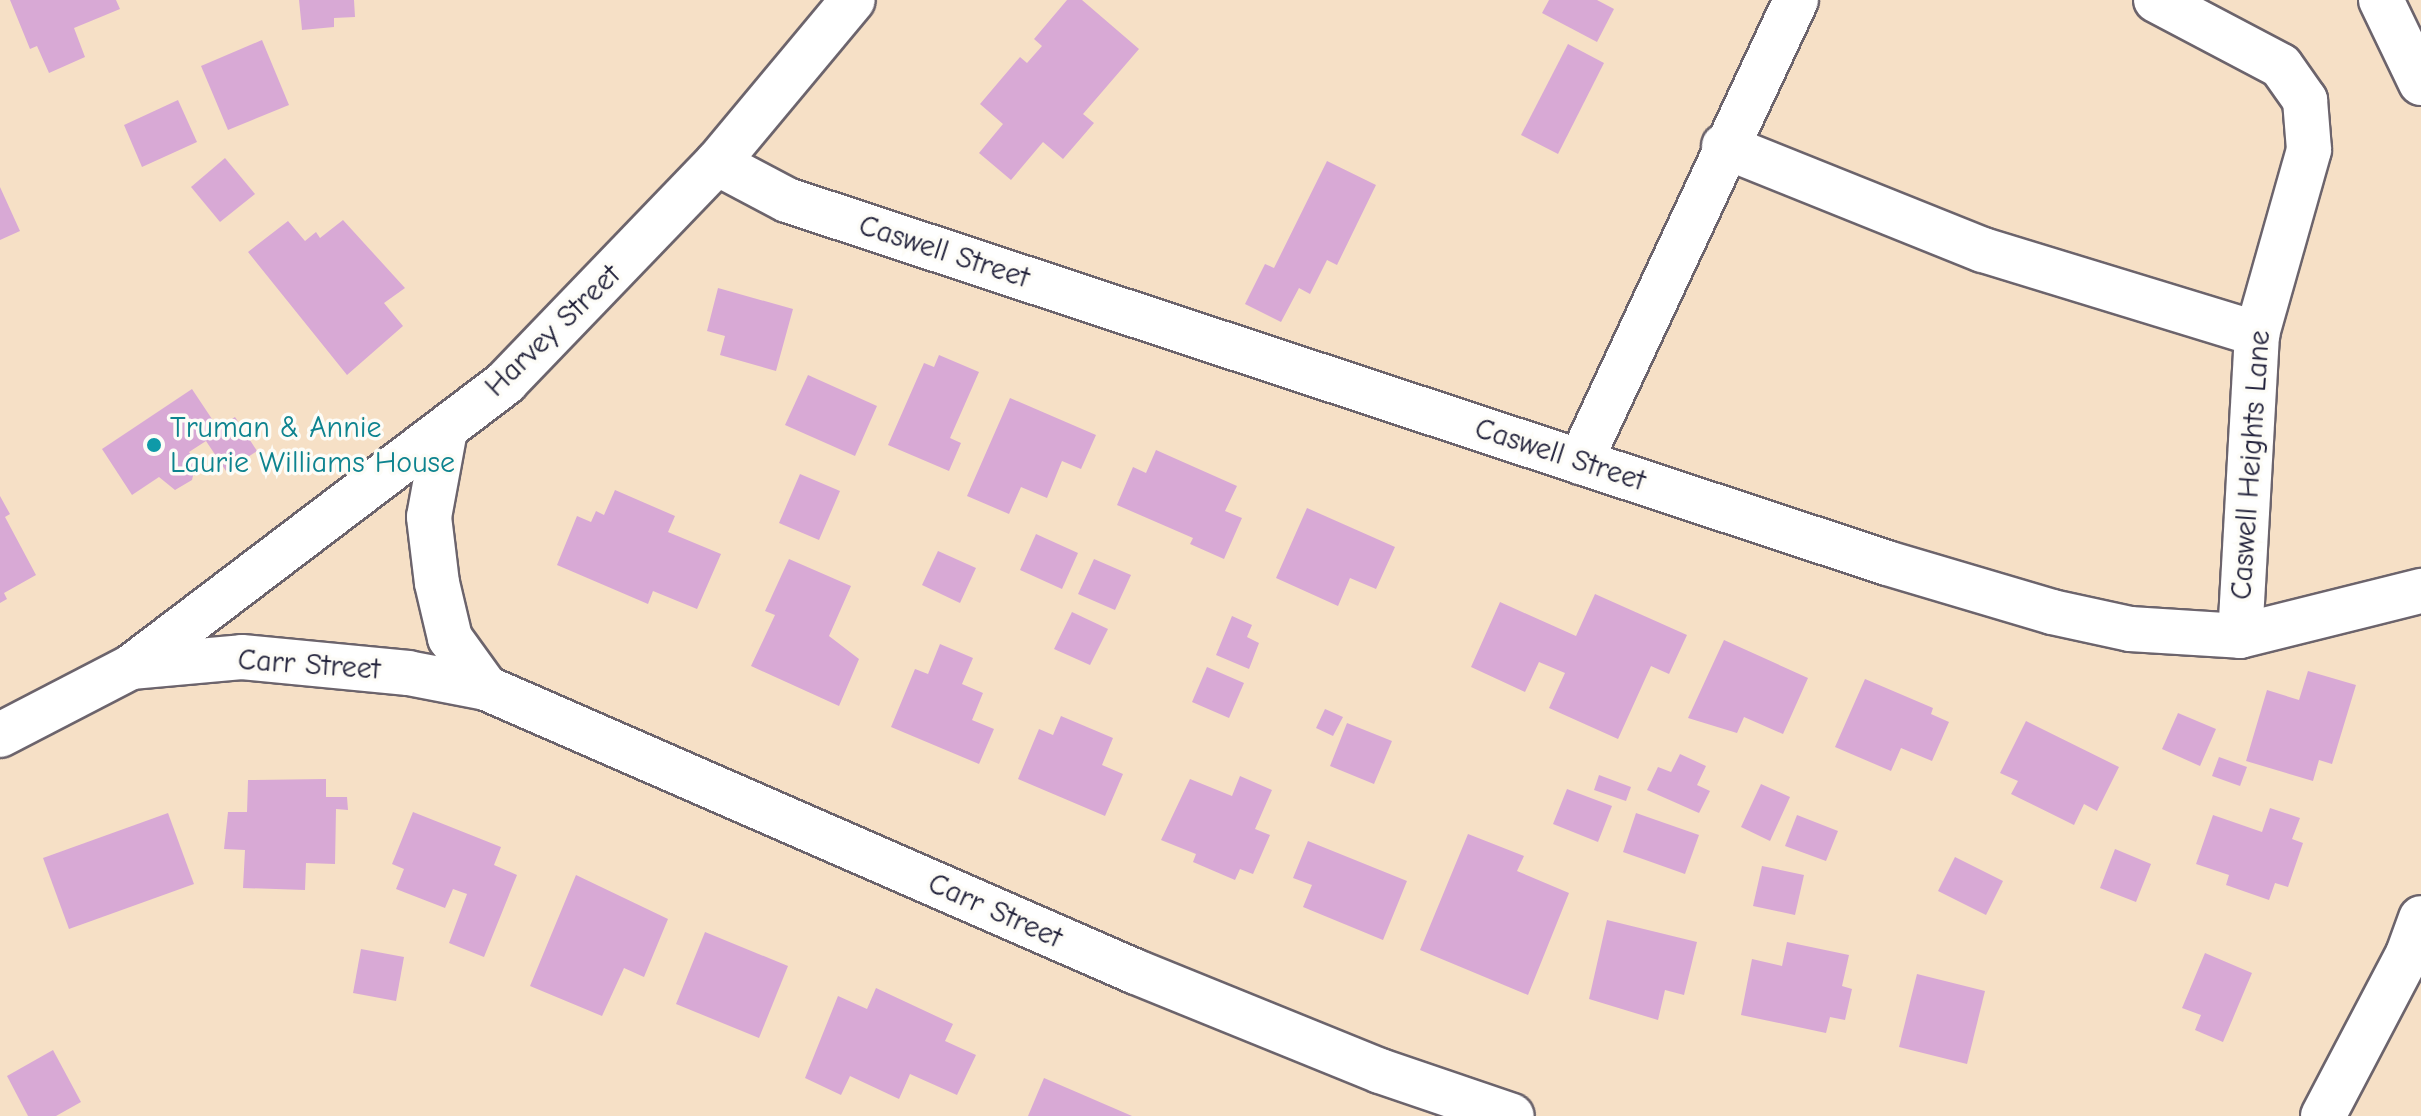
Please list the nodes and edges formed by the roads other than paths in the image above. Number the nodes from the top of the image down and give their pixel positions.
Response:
1 (853, 0) edge
2 (1796, 0) edge
3 (2156, 0) edge
4 (2381, 0) edge
5 (2420, 70) edge
6 (1724, 146) junction
7 (717, 163) junction
8 (2257, 334) junction
9 (445, 430) junction
10 (1580, 462) junction
11 (2421, 591) edge
12 (2240, 636) junction
13 (131, 667) junction
14 (486, 688) junction
15 (0, 735) edge
16 (2421, 918) edge
17 (1512, 1116) edge
18 (2323, 1116) edge

1 - 7 street, Harvey Street
2 - 6 street
3 - 8 street, Caswell Heights Lane
4 - 5 street
6 - 8 street
6 - 10 street
7 - 9 street, Harvey Street
7 - 10 street, Caswell Street
8 - 12 street, Caswell Heights Lane
9 - 13 street, Harvey Street
9 - 14 street
10 - 12 street, Caswell Street
11 - 12 street, Caswell Street
13 - 14 street, Carr Street
13 - 15 street, Harvey Street
14 - 17 street, Carr Street
16 - 18 street

